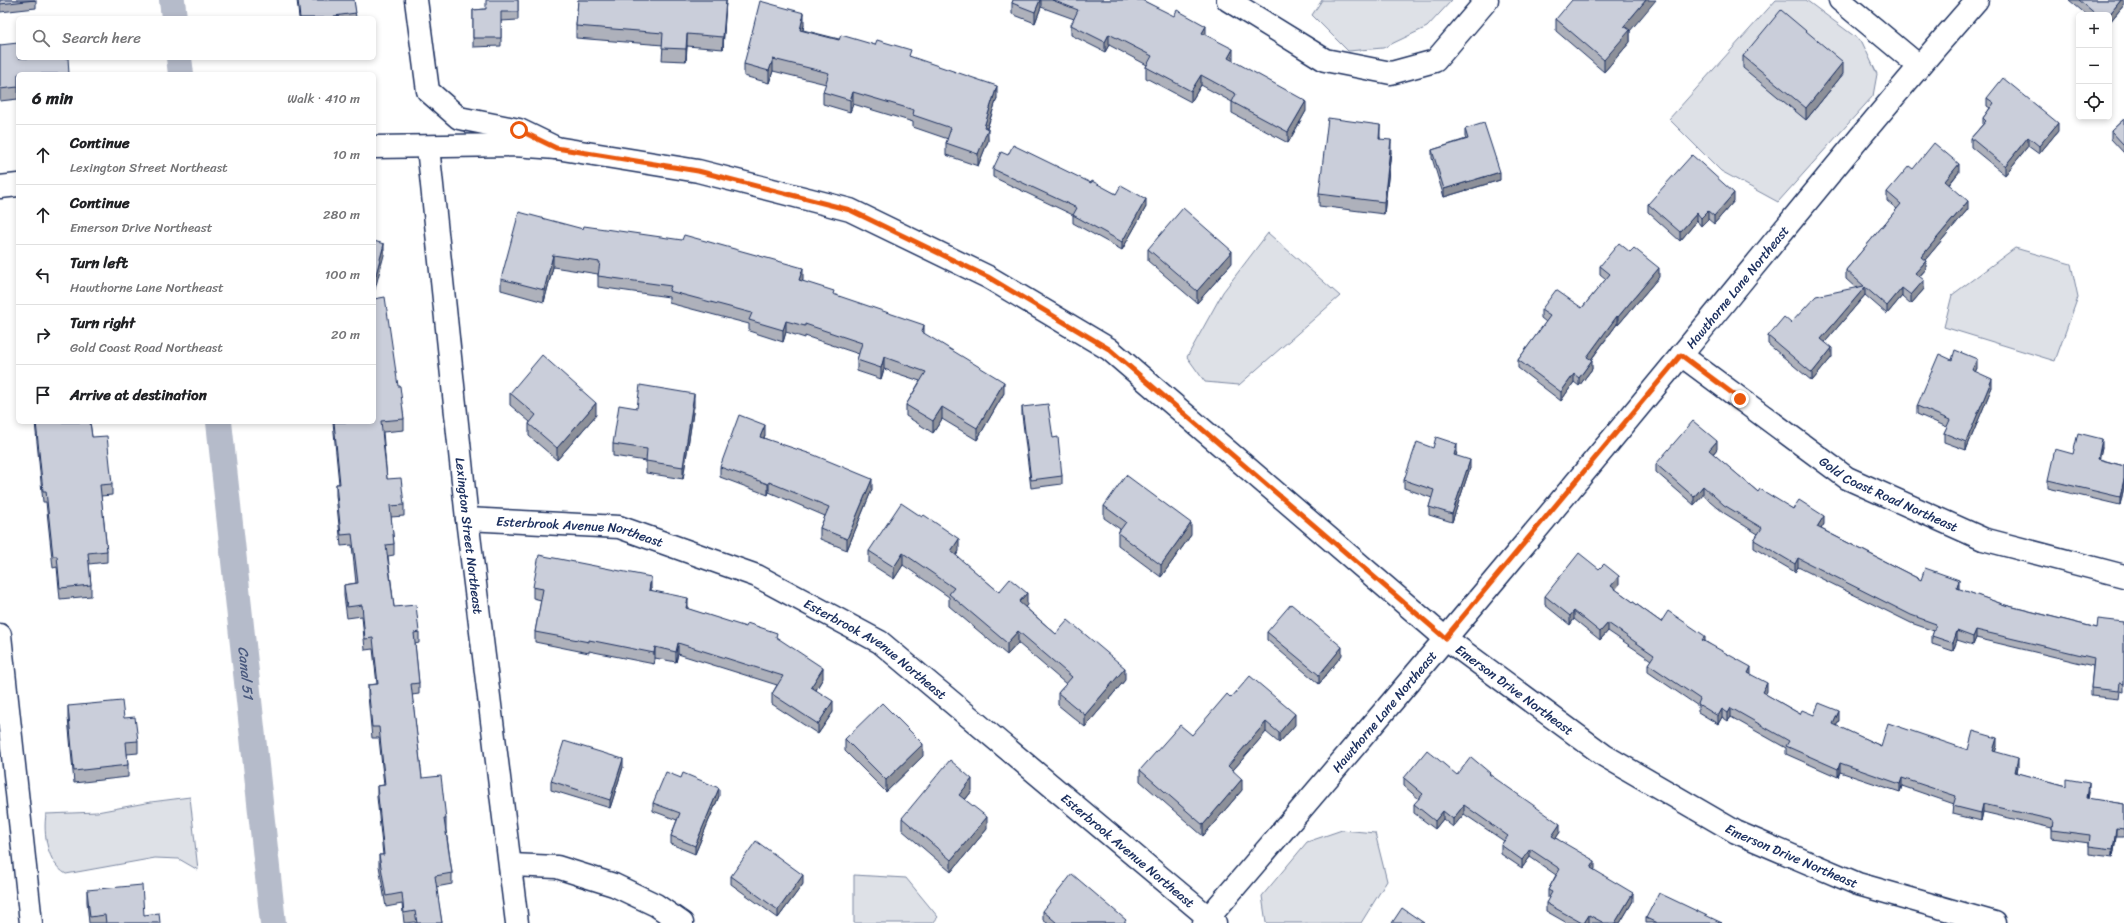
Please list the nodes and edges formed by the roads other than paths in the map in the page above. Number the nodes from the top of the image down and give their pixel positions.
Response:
1 (416, 0) edge
2 (1228, 0) edge
3 (1487, 0) edge
4 (1840, 0) edge
5 (1977, 0) edge
6 (1919, 66) junction
7 (376, 147) edge
8 (428, 147) junction
9 (556, 148) junction
10 (16, 185) edge
11 (0, 187) edge
12 (1681, 355) junction
13 (467, 519) junction
14 (2124, 576) edge
15 (0, 635) edge
16 (1445, 638) junction
17 (511, 865) junction
18 (1209, 921) edge
19 (31, 923) edge
20 (517, 923) edge
21 (682, 923) edge
22 (1995, 923) edge

1 - 9 street
2 - 3 street
4 - 6 street
5 - 6 street, Hawthorne Lane Northeast
6 - 12 street, Hawthorne Lane Northeast
7 - 8 street, Emerson Drive Northeast
8 - 9 street, Emerson Drive Northeast
8 - 13 street, Lexington Street Northeast
9 - 16 street, Emerson Drive Northeast
10 - 11 street
12 - 14 street, Gold Coast Road Northeast
12 - 16 street, Hawthorne Lane Northeast
13 - 17 street, Lexington Street Northeast
13 - 18 street, Esterbrook Avenue Northeast
15 - 19 street
16 - 18 street, Hawthorne Lane Northeast
16 - 22 street, Emerson Drive Northeast
17 - 20 street, Lexington Street Northeast
17 - 21 street

